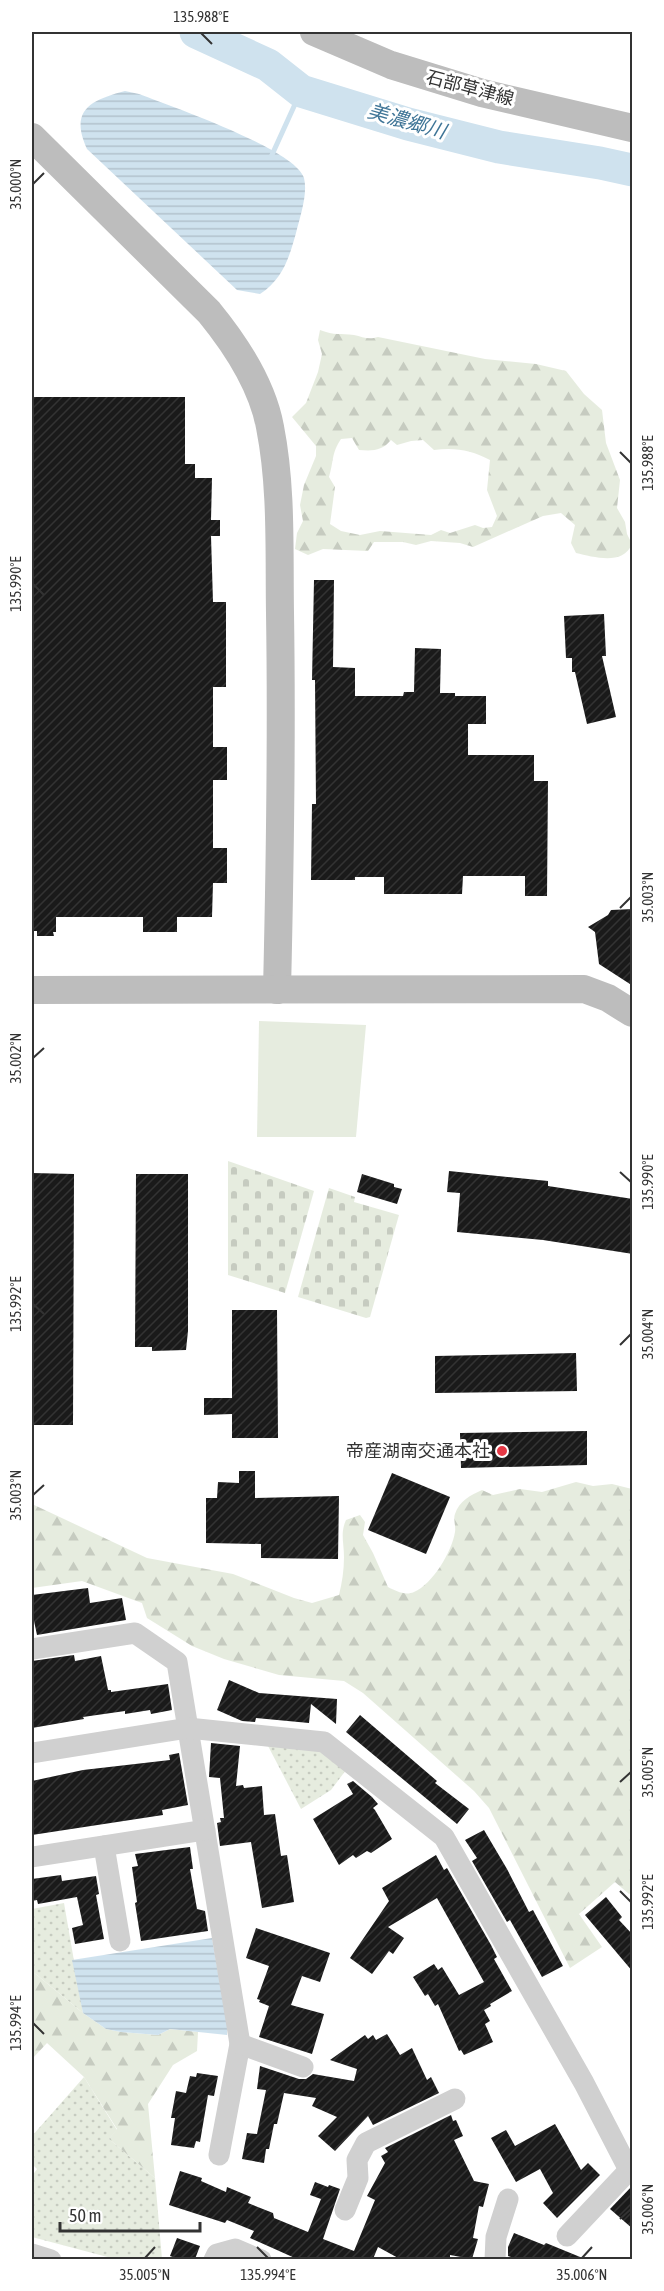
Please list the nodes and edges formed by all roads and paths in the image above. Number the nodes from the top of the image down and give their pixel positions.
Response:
1 (314, 32) edge
2 (633, 128) edge
3 (32, 138) edge
4 (32, 990) edge
5 (277, 990) junction
6 (633, 1013) edge
7 (32, 1649) edge
8 (188, 1728) junction
9 (32, 1753) edge
10 (205, 1830) junction
11 (104, 1846) junction
12 (32, 1857) edge
13 (120, 1941) dead end
14 (240, 2044) junction
15 (303, 2067) dead end
16 (455, 2099) dead end
17 (219, 2155) dead end
18 (631, 2169) edge
19 (508, 2199) dead end
20 (345, 2210) dead end
21 (567, 2236) dead end
22 (32, 2254) edge
23 (51, 2259) edge
24 (214, 2259) edge
25 (261, 2259) edge
26 (495, 2259) edge

1 - 2 street, 石部草津線
3 - 5 street
4 - 5 street
5 - 6 street
7 - 8 street
8 - 9 street
8 - 10 street
8 - 18 street
10 - 11 street
10 - 14 street
11 - 12 street
11 - 13 street
14 - 15 street
14 - 17 street
16 - 20 street
18 - 21 street
19 - 26 street
22 - 23 street
24 - 25 street

